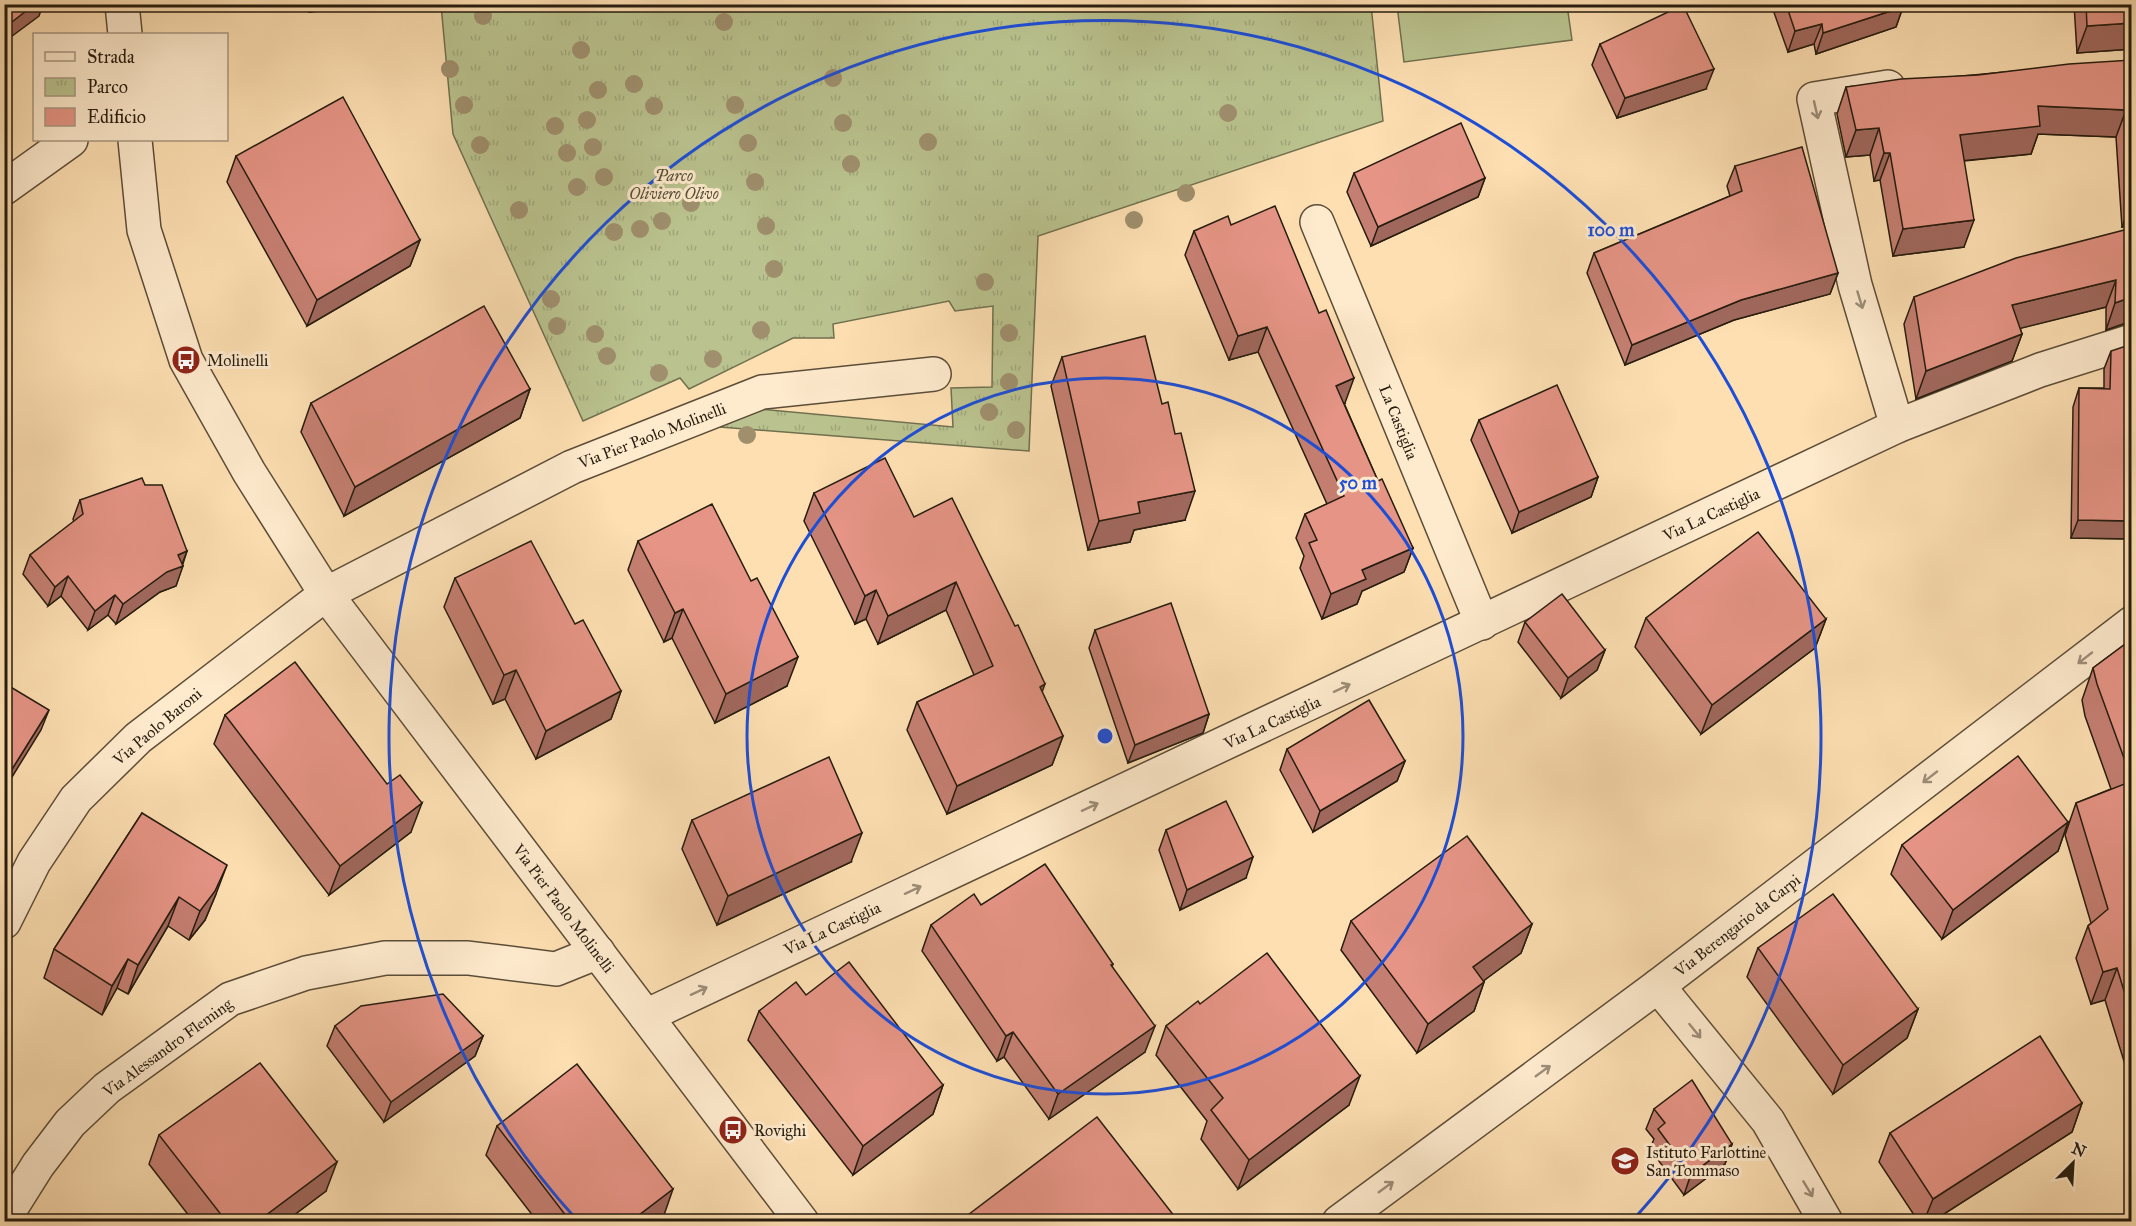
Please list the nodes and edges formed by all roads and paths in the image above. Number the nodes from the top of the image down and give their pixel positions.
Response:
1 (122, 4) edge
2 (125, 33) edge
3 (1916, 83) edge
4 (71, 141) edge
5 (135, 141) edge
6 (4, 188) edge
7 (1317, 222) dead end
8 (2132, 341) edge
9 (934, 374) dead end
10 (1897, 426) junction
11 (326, 594) junction
12 (2132, 622) edge
13 (1482, 623) junction
14 (4, 922) edge
15 (598, 952) junction
16 (1658, 986) junction
17 (646, 1016) junction
18 (7, 1212) edge
19 (792, 1218) edge
20 (1339, 1221) edge
21 (1826, 1221) edge

1 - 2 street
3 -> 10 street
4 - 6 street
5 - 11 street, Via Pier Paolo Molinelli
7 - 13 street, La Castiglia
8 - 10 street, Via La Castiglia
9 - 11 street, Via Pier Paolo Molinelli
10 - 13 street, Via La Castiglia
11 - 14 street, Via Paolo Baroni
11 - 15 street, Via Pier Paolo Molinelli
12 -> 16 street, Via Berengario da Carpi
17 -> 13 street, Via La Castiglia
15 - 17 street, Via Pier Paolo Molinelli
15 - 18 street, Via Alessandro Fleming
20 -> 16 street, Via Berengario da Carpi
16 -> 21 street
17 - 19 street, Via Pier Paolo Molinelli

